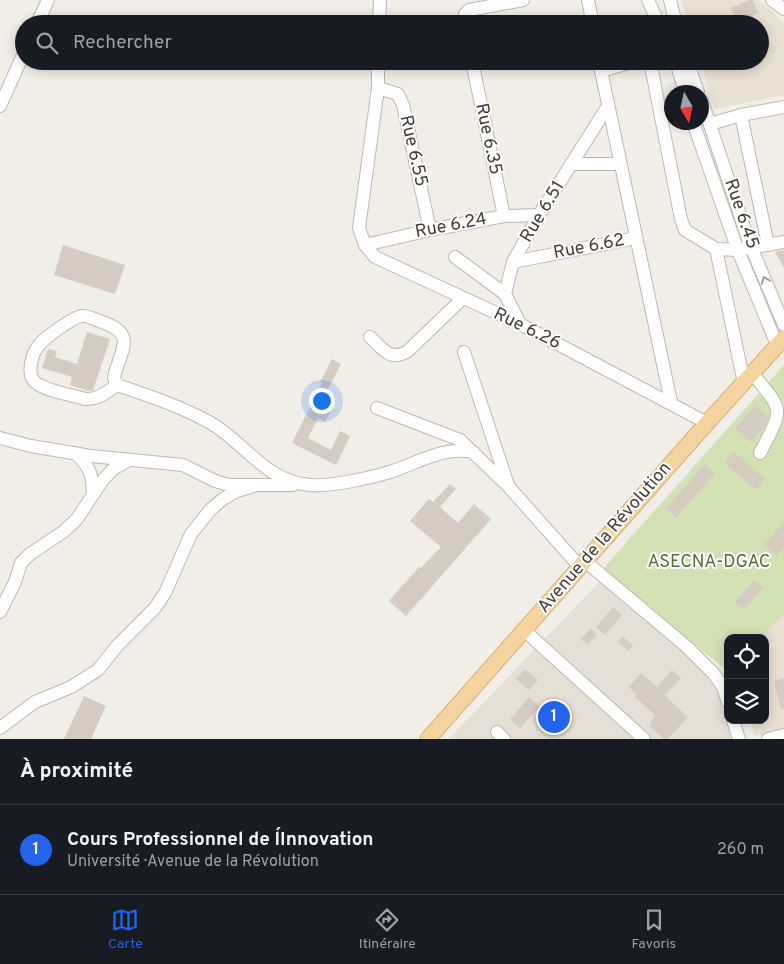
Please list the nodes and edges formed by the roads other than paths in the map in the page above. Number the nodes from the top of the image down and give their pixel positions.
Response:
1 (48, 0) edge
2 (380, 0) edge
3 (523, 0) edge
4 (588, 0) edge
5 (648, 0) edge
6 (670, 0) edge
7 (772, 0) edge
8 (489, 4) edge
9 (784, 9) edge
10 (41, 15) edge
11 (379, 15) edge
12 (465, 15) edge
13 (591, 15) edge
14 (655, 15) edge
15 (674, 15) edge
16 (16, 70) edge
17 (378, 70) edge
18 (474, 70) edge
19 (601, 70) edge
20 (652, 70) edge
21 (679, 70) edge
22 (690, 70) edge
23 (683, 85) edge
24 (696, 85) edge
25 (378, 88) junction
26 (0, 106) edge
27 (608, 106) junction
28 (784, 107) edge
29 (741, 115) junction
30 (709, 121) edge
31 (711, 127) junction
32 (696, 130) edge
33 (698, 138) junction
34 (571, 164) junction
35 (620, 164) junction
36 (731, 188) junction
37 (718, 194) junction
38 (539, 215) junction
39 (504, 216) junction
40 (430, 230) junction
41 (636, 238) junction
42 (784, 242) edge
43 (365, 245) junction
44 (768, 245) junction
45 (752, 247) junction
46 (716, 249) junction
47 (738, 250) junction
48 (455, 257) dead end
49 (514, 262) junction
50 (505, 294) junction
51 (463, 298) junction
52 (520, 324) junction
53 (784, 325) edge
54 (370, 337) dead end
55 (781, 342) edge
56 (464, 352) dead end
57 (748, 378) junction
58 (118, 385) junction
59 (671, 402) junction
60 (377, 408) dead end
61 (707, 423) junction
62 (0, 438) edge
63 (473, 452) junction
64 (75, 453) junction
65 (760, 454) dead end
66 (129, 460) junction
67 (313, 485) junction
68 (254, 486) junction
69 (509, 487) junction
70 (93, 494) junction
71 (583, 564) junction
72 (0, 612) edge
73 (524, 630) junction
74 (724, 690) edge
75 (734, 724) edge
76 (0, 728) edge
77 (428, 739) edge
78 (644, 739) edge
79 (739, 739) edge

1 - 10 street
2 - 11 street
3 - 8 street
4 - 13 street
5 - 14 street
6 - 15 street
7 - 9 street
8 - 12 street
16 - 26 street
17 - 25 street
18 - 39 street, Rue 6.35
19 - 27 street
20 - 46 street
21 - 23 street
22 - 24 street
25 - 40 street, Rue 6.55
25 - 43 street, Rue 6.26
27 - 34 street, Rue 6.51
27 - 35 street
28 - 29 street
29 - 31 street
29 - 44 street
30 - 31 street, Rue 6.45
31 - 33 street
31 - 36 street, Rue 6.45
32 - 33 street, Rue 6.45
33 - 37 street, Rue 6.45
34 - 35 street
34 - 38 street, Rue 6.51
35 - 41 street
36 - 37 street
36 - 45 street, Rue 6.45
37 - 47 street, Rue 6.45
38 - 39 street, Rue 6.24
38 - 49 street, Rue 6.51
39 - 40 street, Rue 6.24
40 - 43 street, Rue 6.24
41 - 49 street, Rue 6.62
41 - 59 street
42 - 44 street
43 - 51 street, Rue 6.26
44 - 45 street
45 - 47 street
53 -> 45 street, Rue 6.45
46 - 47 street
46 - 57 street
47 - 55 street, Rue 6.45
48 - 50 street
49 - 50 street, Rue 6.51
50 - 52 street
51 - 52 street, Rue 6.26
51 - 54 street
52 - 59 street, Rue 6.26
55 - 57 main road, Avenue de la Révolution
56 - 69 street
57 - 61 main road, Avenue de la Révolution
57 - 65 street
58 - 58 street
58 - 67 street
59 - 61 street, Rue 6.26
60 - 63 street
61 - 71 main road, Avenue de la Révolution
62 - 64 street
63 - 67 street
63 - 69 street
64 - 66 street
64 - 70 street
66 - 68 street
66 - 70 street
67 - 68 street
68 - 76 street
69 - 71 street
70 - 72 street
71 - 73 main road, Avenue de la Révolution
71 - 74 street
73 - 77 main road, Avenue de la Révolution
73 - 78 street
75 - 79 street

